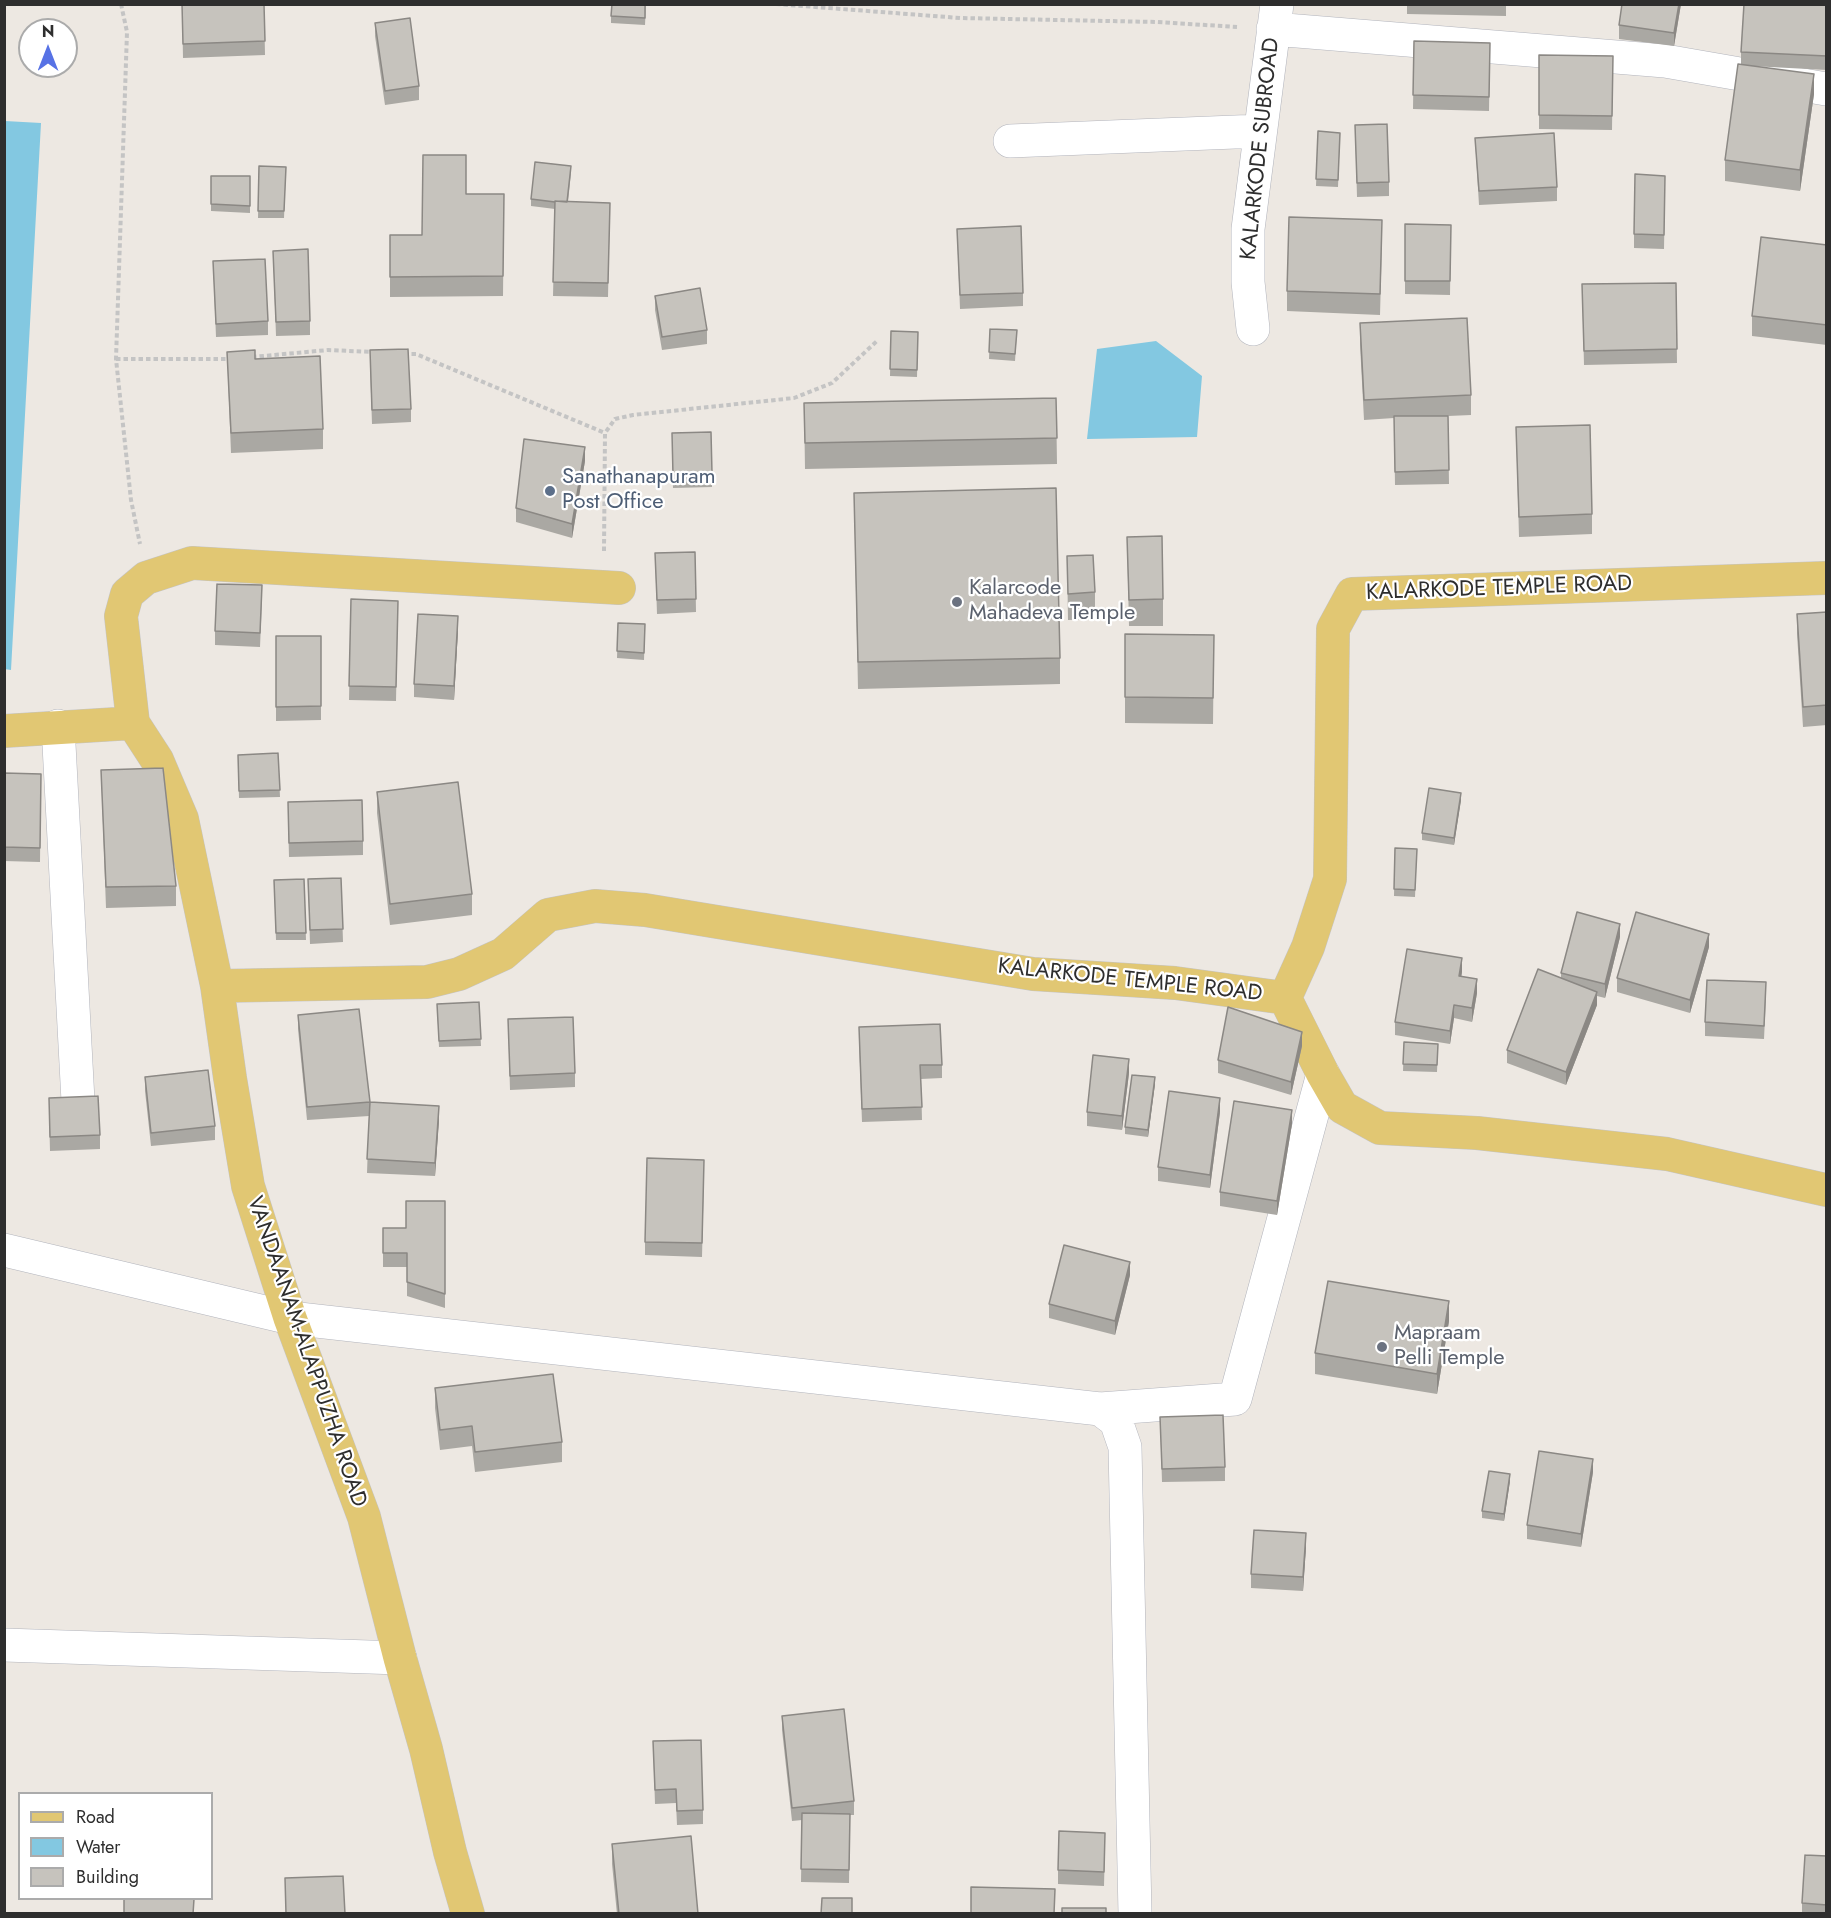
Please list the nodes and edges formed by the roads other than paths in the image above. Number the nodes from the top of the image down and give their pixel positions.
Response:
1 (1275, 17) edge
2 (1827, 89) edge
3 (1260, 131) junction
4 (1010, 141) dead end
5 (1253, 329) dead end
6 (1827, 578) edge
7 (611, 588) road end
8 (133, 723) junction
9 (58, 726) junction
10 (4, 731) edge
11 (217, 986) junction
12 (1285, 998) junction
13 (1323, 1074) junction
14 (78, 1101) edge
15 (1827, 1190) edge
16 (4, 1250) edge
17 (290, 1317) junction
18 (1100, 1409) junction
19 (4, 1645) edge
20 (400, 1658) junction
21 (468, 1914) edge
22 (1135, 1914) edge

1 - 2 street
1 - 3 street, KALARKODE SUBROAD
3 - 4 street
3 - 5 street, KALARKODE SUBROAD
6 - 12 main road, KALARKODE TEMPLE ROAD
7 - 8 main road
8 - 9 main road
8 - 11 main road, VANDAANAM-ALAPPUZHA ROAD
9 - 10 main road
9 - 14 street
11 - 12 main road, KALARKODE TEMPLE ROAD
11 - 17 main road, VANDAANAM-ALAPPUZHA ROAD
12 - 13 main road
13 - 15 main road
13 - 18 street
16 - 17 street
17 - 18 street
17 - 20 main road, VANDAANAM-ALAPPUZHA ROAD
18 - 22 street
19 - 20 street
20 - 21 main road, VANDAANAM-ALAPPUZHA ROAD

